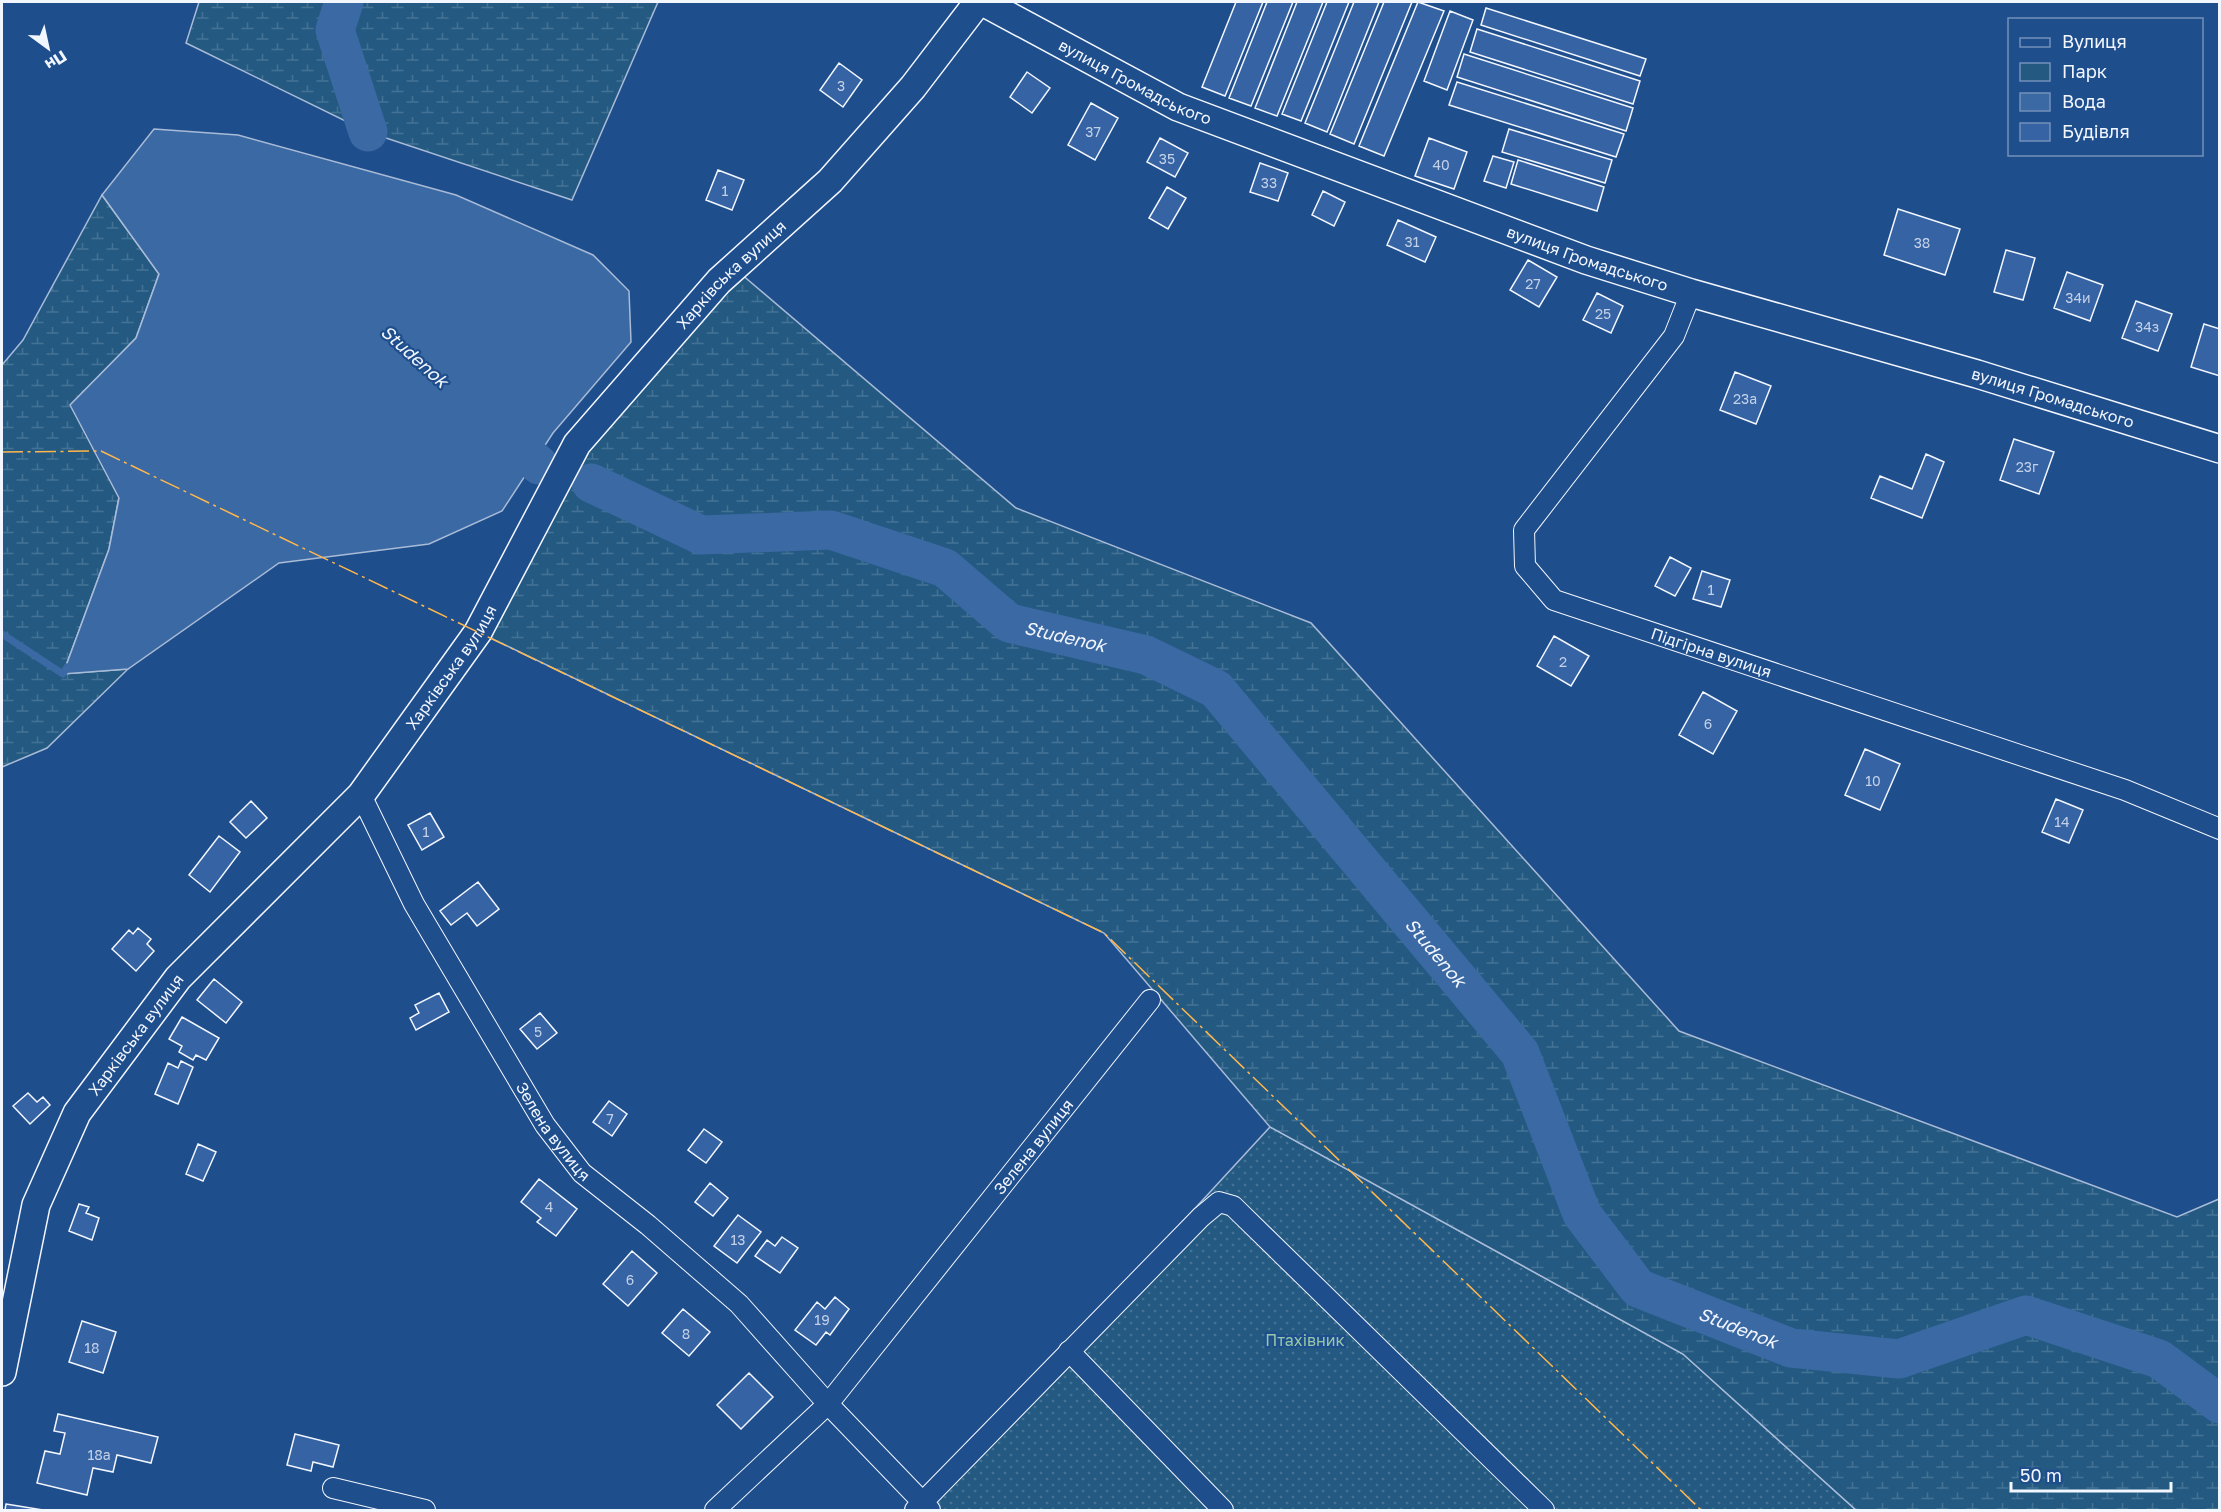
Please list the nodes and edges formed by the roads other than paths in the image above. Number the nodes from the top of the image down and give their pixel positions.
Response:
1 (978, 2) edge
2 (983, 2) edge
3 (1691, 293) junction
4 (2220, 448) edge
5 (361, 795) junction
6 (2220, 830) edge
7 (1150, 1000) dead end
8 (1069, 1352) junction
9 (2, 1372) edge
10 (828, 1404) junction
11 (333, 1488) dead end
12 (922, 1508) edge
13 (425, 1510) edge
14 (715, 1510) edge
15 (1223, 1510) edge
16 (1544, 1510) edge

1 - 5 street, Харківська вулиця
2 - 3 street, вулиця Громадського
3 - 4 street, вулиця Громадського
3 - 6 street, Підгірна вулиця
5 - 9 street, Харківська вулиця
5 - 10 street, Зелена вулиця
7 - 10 street, Зелена вулиця
8 - 12 street
8 - 15 street
8 - 16 street
10 - 12 street, Зелена вулиця
10 - 14 street, Зелена вулиця
11 - 13 street

